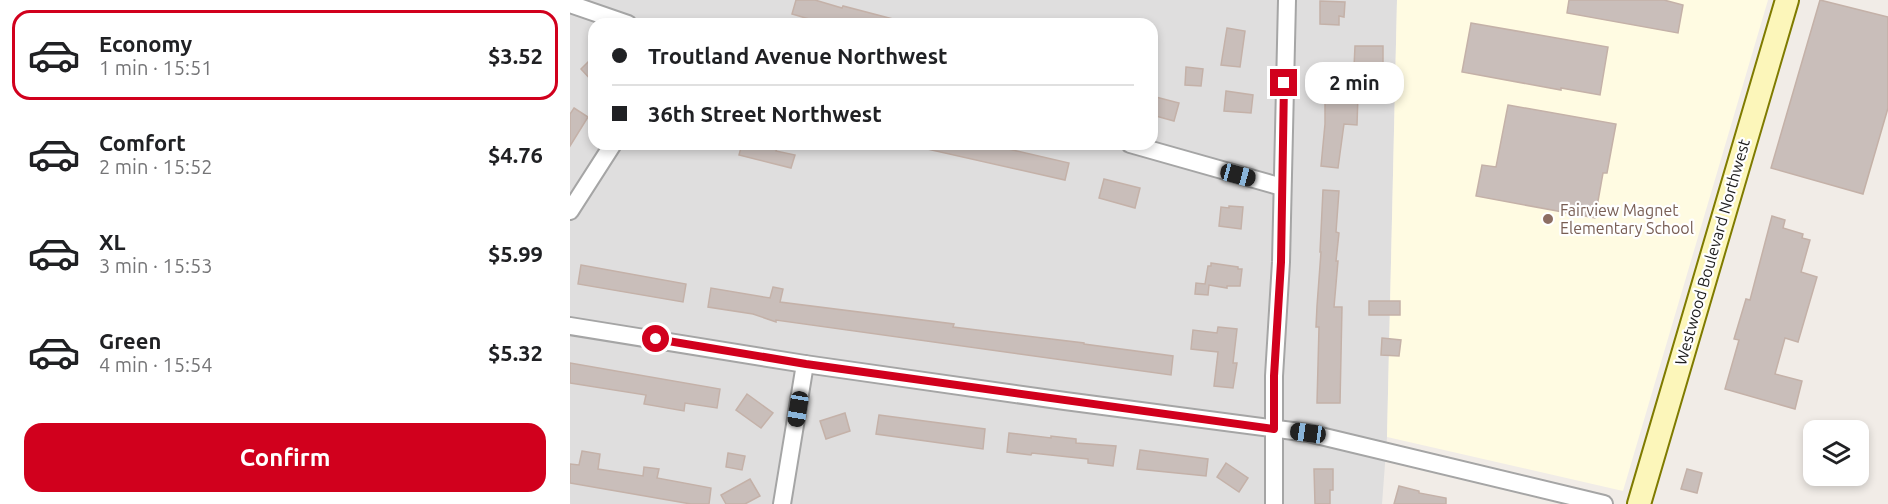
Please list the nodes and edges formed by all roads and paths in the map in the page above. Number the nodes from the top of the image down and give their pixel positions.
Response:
1 (1287, 0) edge
2 (1786, 0) edge
3 (570, 4) edge
4 (611, 18) edge
5 (609, 150) edge
6 (1151, 150) edge
7 (1282, 187) junction
8 (570, 211) edge
9 (570, 326) edge
10 (806, 364) junction
11 (1274, 429) junction
12 (782, 504) edge
13 (1274, 504) edge
14 (1604, 504) edge
15 (1639, 504) edge

1 - 7 street
2 - 15 street, Westwood Boulevard Northwest
3 - 4 street
5 - 8 street
6 - 7 street
7 - 11 street
9 - 10 street
10 - 11 street
10 - 12 street
11 - 13 street
11 - 14 street

